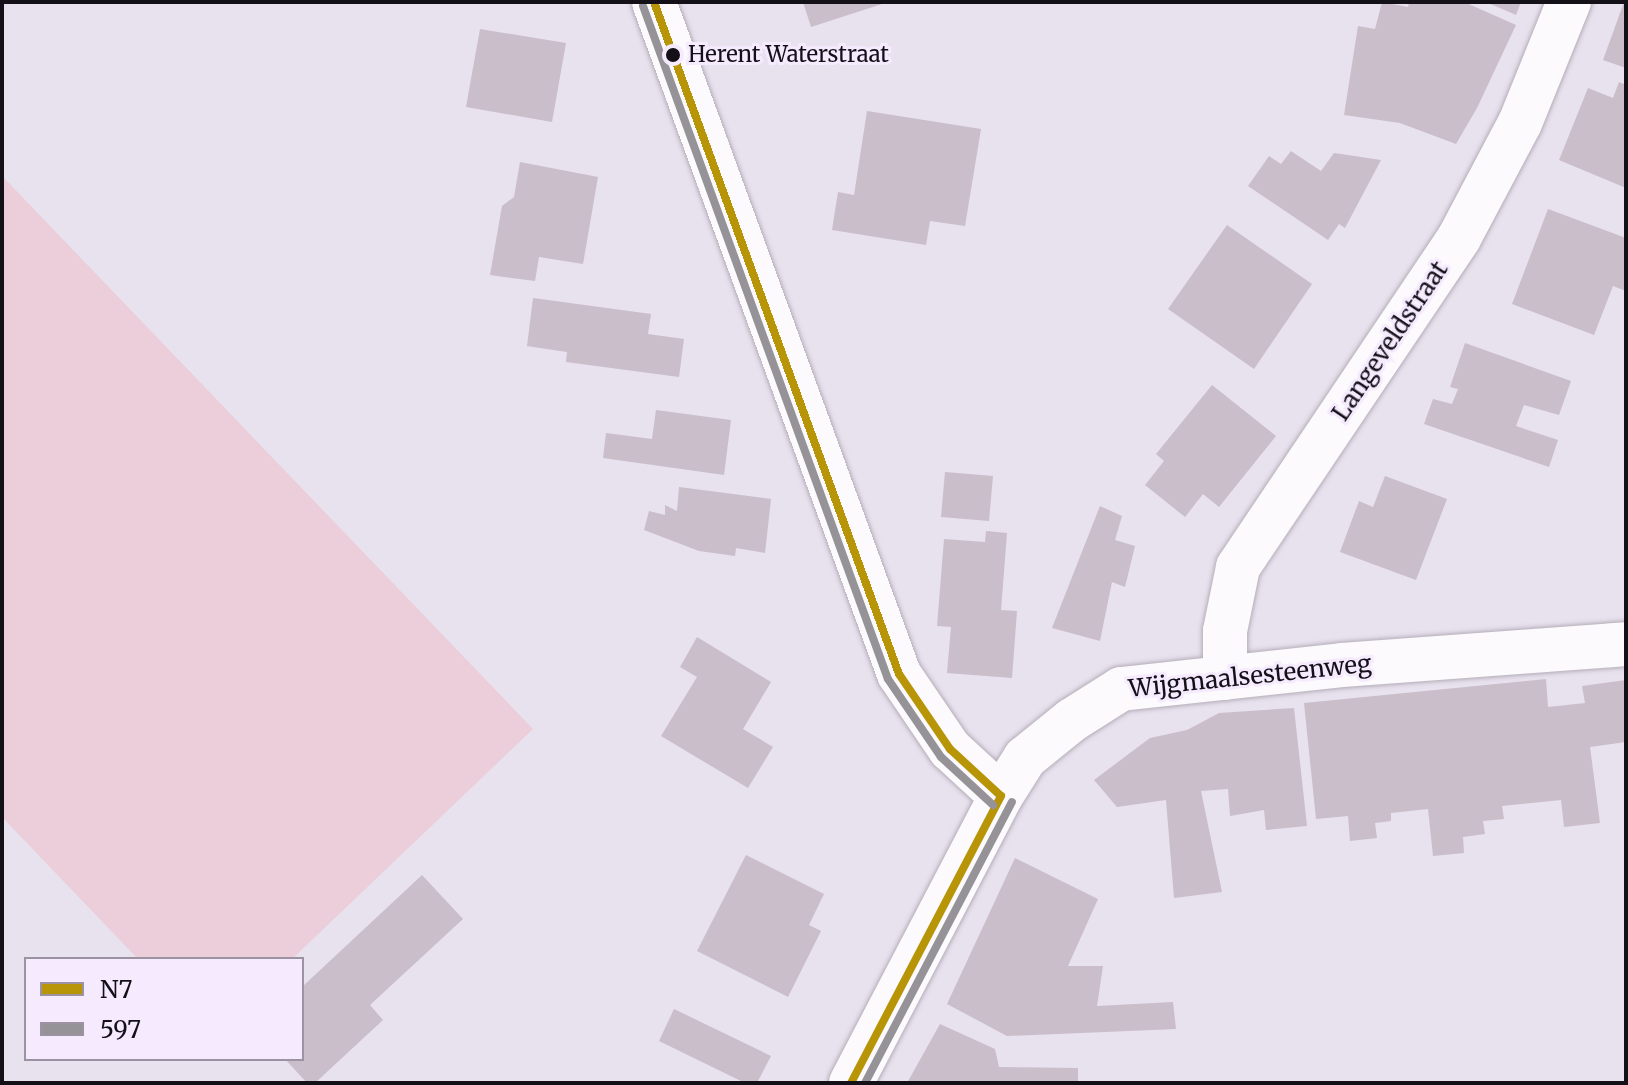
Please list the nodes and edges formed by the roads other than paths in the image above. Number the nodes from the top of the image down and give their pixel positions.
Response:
1 (654, 2) edge
2 (1569, 2) edge
3 (1626, 644) edge
4 (1225, 678) junction
5 (1001, 796) junction
6 (851, 1083) edge

1 - 5 street
2 - 4 street, Langeveldstraat
3 - 4 street, Wijgmaalsesteenweg
4 - 5 street, Wijgmaalsesteenweg
5 - 6 street, Wijgmaalsesteenweg

